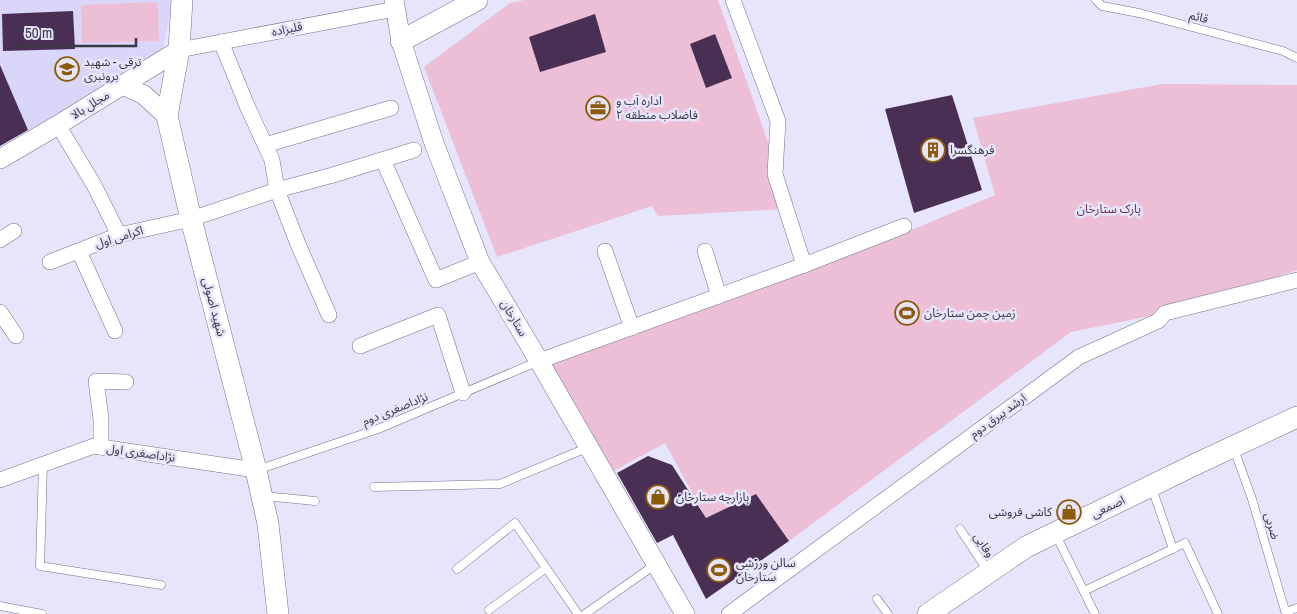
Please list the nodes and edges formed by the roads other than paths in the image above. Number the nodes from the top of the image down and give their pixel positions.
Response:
1 (182, 0) edge
2 (477, 0) edge
3 (733, 0) edge
4 (1096, 0) edge
5 (394, 4) edge
6 (401, 41) junction
7 (221, 42) junction
8 (179, 50) junction
9 (1297, 58) edge
10 (123, 85) junction
11 (391, 108) dead end
12 (167, 116) junction
13 (58, 125) junction
14 (265, 145) junction
15 (414, 150) dead end
16 (0, 159) edge
17 (383, 160) junction
18 (277, 190) junction
19 (191, 219) junction
20 (904, 226) dead end
21 (14, 232) dead end
22 (119, 235) junction
23 (0, 240) edge
24 (78, 251) junction
25 (605, 251) dead end
26 (705, 251) dead end
27 (50, 262) dead end
28 (480, 262) junction
29 (804, 265) junction
30 (1297, 280) edge
31 (719, 296) junction
32 (0, 312) edge
33 (329, 315) dead end
34 (632, 328) junction
35 (115, 331) dead end
36 (16, 336) dead end
37 (360, 346) dead end
38 (539, 361) junction
39 (126, 382) dead end
40 (463, 393) junction
41 (1297, 417) edge
42 (1233, 446) junction
43 (101, 447) junction
44 (588, 447) junction
45 (42, 465) junction
46 (256, 470) junction
47 (0, 480) edge
48 (1151, 486) junction
49 (374, 487) dead end
50 (262, 496) junction
51 (315, 502) dead end
52 (960, 530) dead end
53 (1055, 533) junction
54 (1173, 549) junction
55 (656, 564) junction
56 (546, 568) junction
57 (457, 569) dead end
58 (989, 573) junction
59 (161, 585) dead end
60 (1084, 591) junction
61 (877, 599) dead end
62 (0, 606) edge
63 (1297, 608) edge
64 (489, 610) dead end
65 (1286, 613) edge
66 (42, 614) edge
67 (278, 614) edge
68 (578, 614) edge
69 (586, 614) edge
70 (685, 614) edge
71 (729, 614) edge
72 (888, 614) edge
73 (928, 614) edge
74 (1095, 614) edge
75 (1218, 614) edge

1 - 8 main road, شهید اصولی
2 - 6 main road
3 - 29 street
4 - 9 lane, قائم
5 - 6 street, ستارخان
5 - 7 street, قلیزاده
6 - 28 street, ستارخان
7 - 8 street, قلیزاده
7 - 14 street
8 - 10 street, مجلل بالا
8 - 12 main road, شهید اصولی
10 - 12 street
10 - 13 street, مجلل بالا
11 - 14 street
12 - 19 main road, شهید اصولی
13 - 16 street, مجلل بالا
13 - 22 street
14 - 18 street
15 - 17 street, اکرامی اول
17 - 18 street, اکرامی اول
17 - 28 street
18 - 19 street, اکرامی اول
18 - 33 street
19 - 22 street, اکرامی اول
19 - 46 main road, شهید اصولی
20 - 29 street
21 - 23 street
22 - 24 street, اکرامی اول
24 - 27 street, اکرامی اول
24 - 35 street
25 - 34 street
26 - 31 street
28 - 38 street, ستارخان
29 - 31 street
30 - 71 street, ارشد بیرق دوم
31 - 34 street
32 - 36 street
34 - 38 street
37 - 40 street
38 - 40 lane, نژاداصغری دوم
38 - 44 street, ستارخان
39 - 43 street
40 - 46 lane, نژاداصغری دوم
41 - 42 main road, اصمعی
42 - 48 main road, اصمعی
42 - 65 lane, ضربی
43 - 45 street, نژاداصغری اول
43 - 46 street, نژاداصغری اول
44 - 49 lane
44 - 55 street, ستارخان
45 - 47 street, نژاداصغری اول
45 - 59 lane
46 - 50 main road, شهید اصولی
48 - 53 main road, اصمعی
48 - 54 lane
50 - 51 lane
50 - 67 main road, شهید اصولی
52 - 58 lane, وفایی
53 - 58 main road, اصمعی
53 - 60 lane
54 - 60 lane
54 - 75 lane
55 - 69 lane
55 - 70 street, ستارخان
56 - 57 lane
56 - 64 lane
56 - 68 lane
58 - 73 main road, اصمعی
60 - 74 lane
61 - 72 lane
62 - 66 lane
63 - 65 lane

